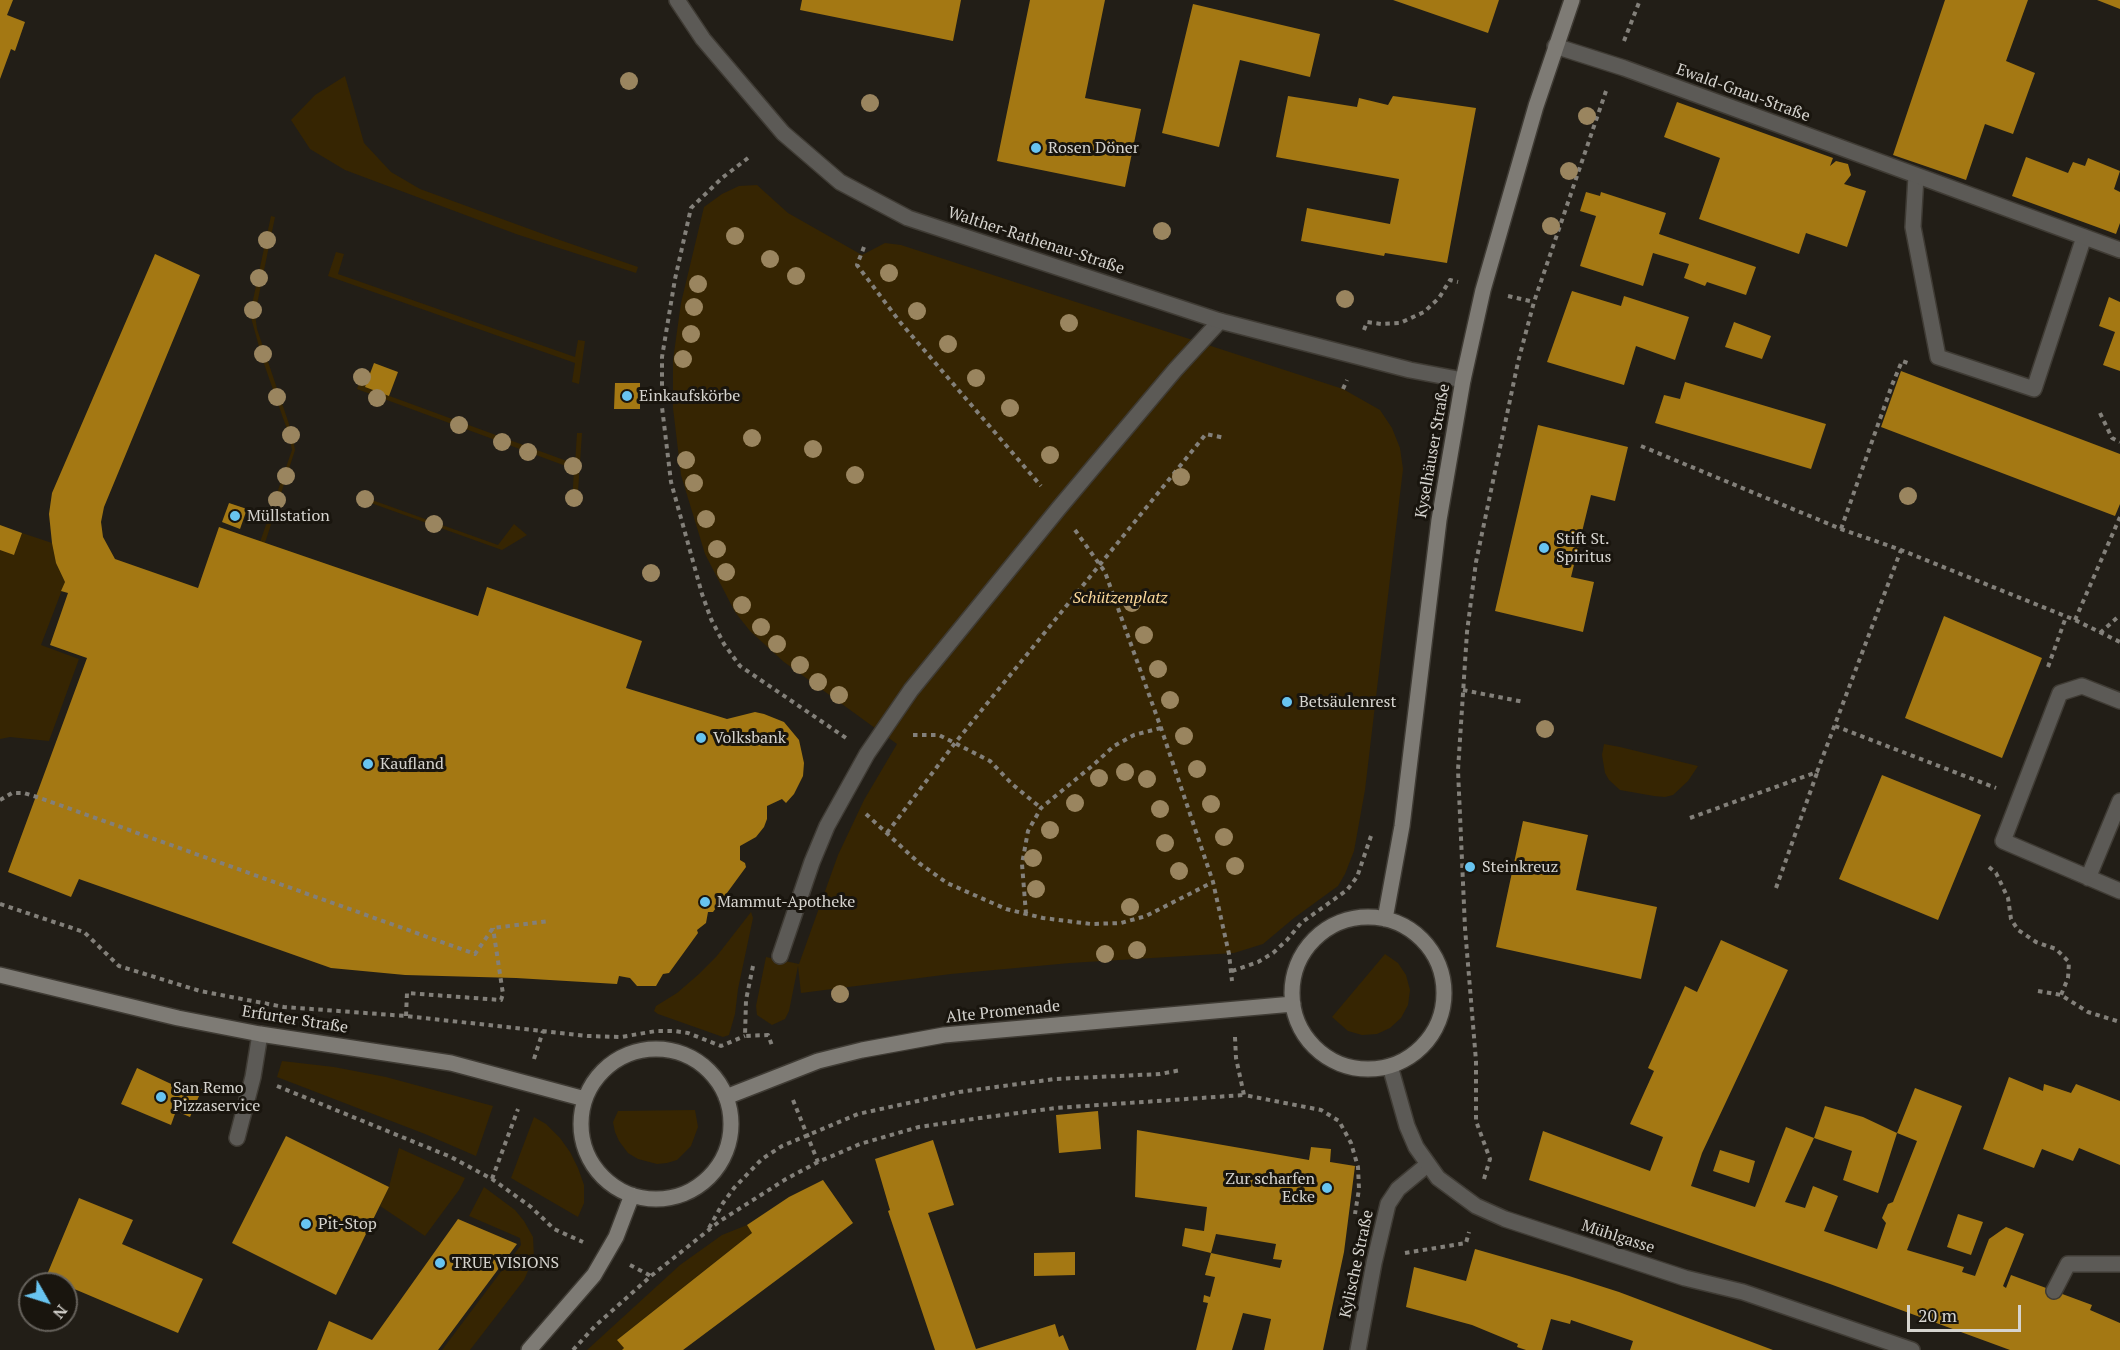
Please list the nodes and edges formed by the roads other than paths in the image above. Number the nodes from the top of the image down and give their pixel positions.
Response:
1 (677, 0) edge
2 (1572, 0) edge
3 (1556, 46) junction
4 (1916, 176) junction
5 (2084, 237) junction
6 (2120, 250) edge
7 (1220, 321) junction
8 (1463, 380) junction
9 (2120, 701) edge
10 (2120, 801) edge
11 (2088, 878) junction
12 (2120, 891) edge
13 (1385, 920) junction
14 (780, 956) dead end
15 (0, 975) edge
16 (1293, 1004) junction
17 (260, 1034) junction
18 (1390, 1066) junction
19 (726, 1097) junction
20 (585, 1100) junction
21 (237, 1138) dead end
22 (1427, 1165) junction
23 (632, 1195) junction
24 (2120, 1264) edge
25 (2054, 1291) dead end
26 (529, 1350) edge
27 (1358, 1350) edge
28 (1912, 1350) edge

1 - 7 street, Walther-Rathenau-Straße
2 - 3 main road, Kyselhäuser Straße
3 - 4 street, Ewald-Gnau-Straße
3 - 8 main road, Kyselhäuser Straße
4 - 5 street, Ewald-Gnau-Straße
4 - 5 street
5 - 6 street, Ewald-Gnau-Straße
7 - 8 street, Walther-Rathenau-Straße
7 - 14 street
8 - 13 main road, Kyselhäuser Straße
9 - 11 street
10 - 11 street
11 - 12 street
13 - 16 main road
13 - 18 main road
15 - 17 main road, Erfurter Straße
16 - 18 main road
16 - 19 main road, Alte Promenade
17 - 20 main road, Erfurter Straße
17 - 21 street
18 - 22 street, Mühlgasse
19 - 20 main road
19 - 23 main road
20 - 23 main road
22 - 27 street, Kylische Straße
22 - 28 street, Mühlgasse
23 - 26 main road
24 - 25 street

